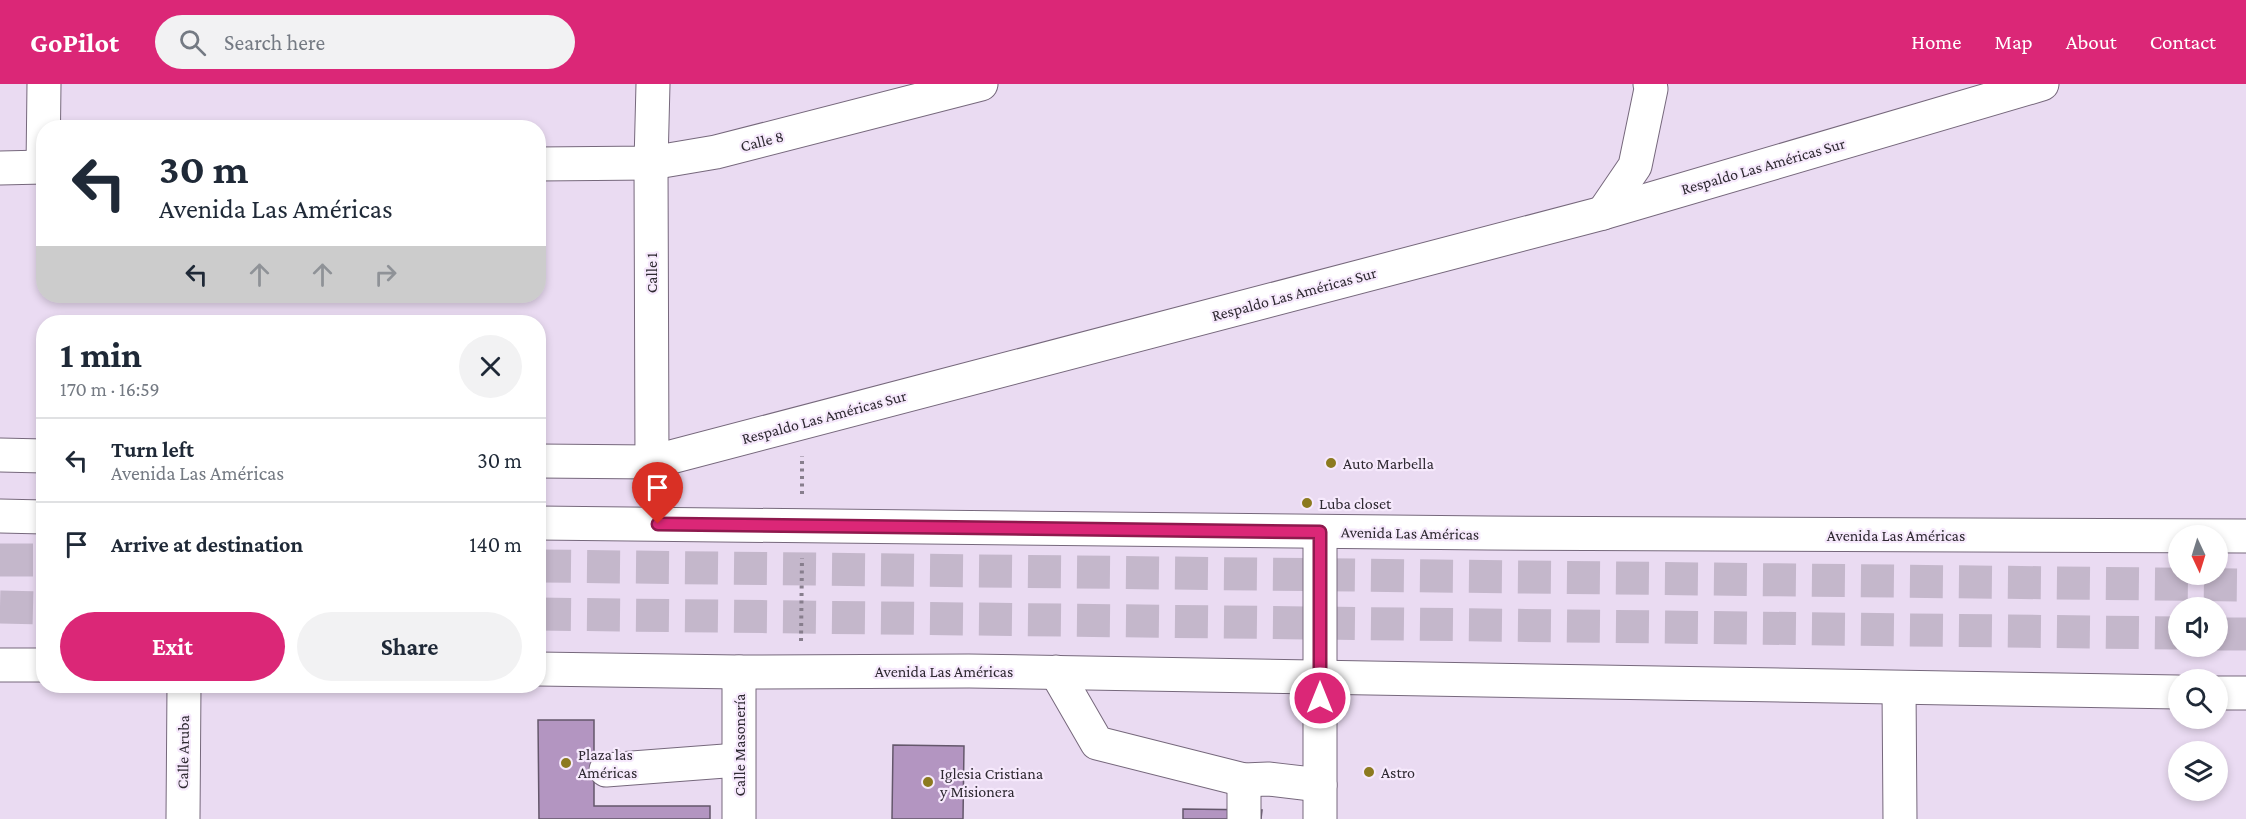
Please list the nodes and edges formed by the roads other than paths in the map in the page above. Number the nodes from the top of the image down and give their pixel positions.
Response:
1 (44, 84) edge
2 (652, 84) edge
3 (981, 84) edge
4 (1650, 84) edge
5 (2042, 84) edge
6 (44, 120) edge
7 (651, 163) junction
8 (546, 164) edge
9 (36, 167) edge
10 (0, 168) edge
11 (1603, 213) junction
12 (0, 455) edge
13 (36, 456) edge
14 (546, 461) edge
15 (652, 462) junction
16 (0, 516) edge
17 (36, 517) edge
18 (546, 523) edge
19 (1320, 532) junction
20 (2246, 536) edge
21 (0, 665) edge
22 (36, 665) edge
23 (546, 669) edge
24 (739, 672) junction
25 (1056, 672) junction
26 (1320, 677) junction
27 (1899, 688) junction
28 (2168, 692) edge
29 (184, 693) edge
30 (2228, 693) edge
31 (2246, 693) edge
32 (738, 760) junction
33 (606, 770) dead end
34 (1244, 780) junction
35 (1320, 785) junction
36 (183, 819) edge
37 (739, 819) edge
38 (1244, 819) edge
39 (1320, 819) edge
40 (1900, 819) edge

1 - 6 main road
2 - 7 main road, Calle 1
3 - 7 main road, Calle 8
4 - 11 main road
5 - 11 main road, Respaldo Las Américas Sur
7 - 8 main road, Calle 8
7 - 15 main road, Calle 1
9 - 10 main road
11 - 15 main road, Respaldo Las Américas Sur
12 - 13 main road
14 - 15 main road, Respaldo Las Américas Sur
16 - 17 main road
18 - 19 main road, Avenida Las Américas
19 - 20 main road, Avenida Las Américas
19 - 26 main road
21 - 22 main road
23 - 24 main road, Avenida Las Américas
24 - 25 main road, Avenida Las Américas
24 - 32 main road, Calle Masonería
25 - 26 main road, Avenida Las Américas
25 - 34 main road
26 - 27 main road, Avenida Las Américas
26 - 35 main road
27 - 28 main road, Avenida Las Américas
27 - 40 main road
29 - 36 main road, Calle Aruba
30 - 31 main road
32 - 33 main road
32 - 37 main road, Calle Masonería
34 - 35 main road
34 - 38 main road
35 - 39 main road

